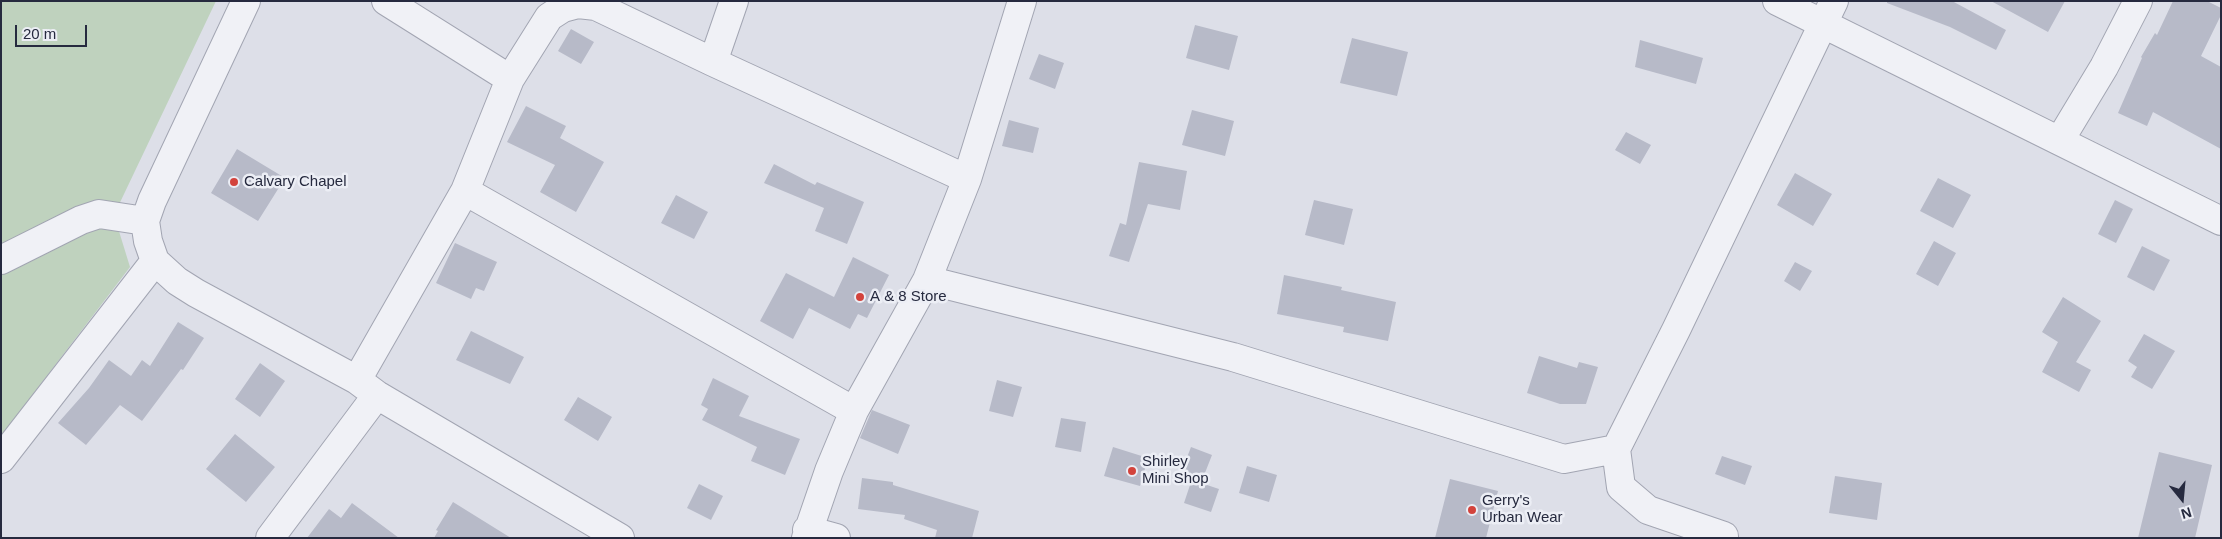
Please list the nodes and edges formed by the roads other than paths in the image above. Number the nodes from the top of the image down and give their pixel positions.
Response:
1 (246, 1) edge
2 (386, 1) edge
3 (734, 1) edge
4 (1022, 1) edge
5 (1777, 1) edge
6 (2138, 1) edge
7 (1828, 12) edge
8 (713, 62) junction
9 (510, 78) junction
10 (2060, 140) junction
11 (967, 179) junction
12 (466, 191) junction
13 (2221, 220) edge
14 (145, 222) junction
15 (1, 260) edge
16 (155, 261) junction
17 (927, 280) junction
18 (367, 388) junction
19 (854, 411) junction
20 (1616, 449) junction
21 (1, 459) edge
22 (806, 534) edge
23 (270, 538) edge
24 (620, 538) edge
25 (836, 538) edge
26 (1724, 538) edge

1 - 14 street
2 - 9 street
3 - 8 street
4 - 11 street
5 - 7 street
6 - 10 street
7 - 10 street
7 - 20 street
8 - 9 street
8 - 11 street
9 - 12 street
10 - 13 street
11 - 17 street
12 - 18 street
12 - 19 street
14 - 15 street
14 - 16 street
16 - 18 street
16 - 21 street
17 - 19 street
17 - 20 street
18 - 23 street
18 - 24 street
19 - 22 street
20 - 26 street
22 - 25 street

